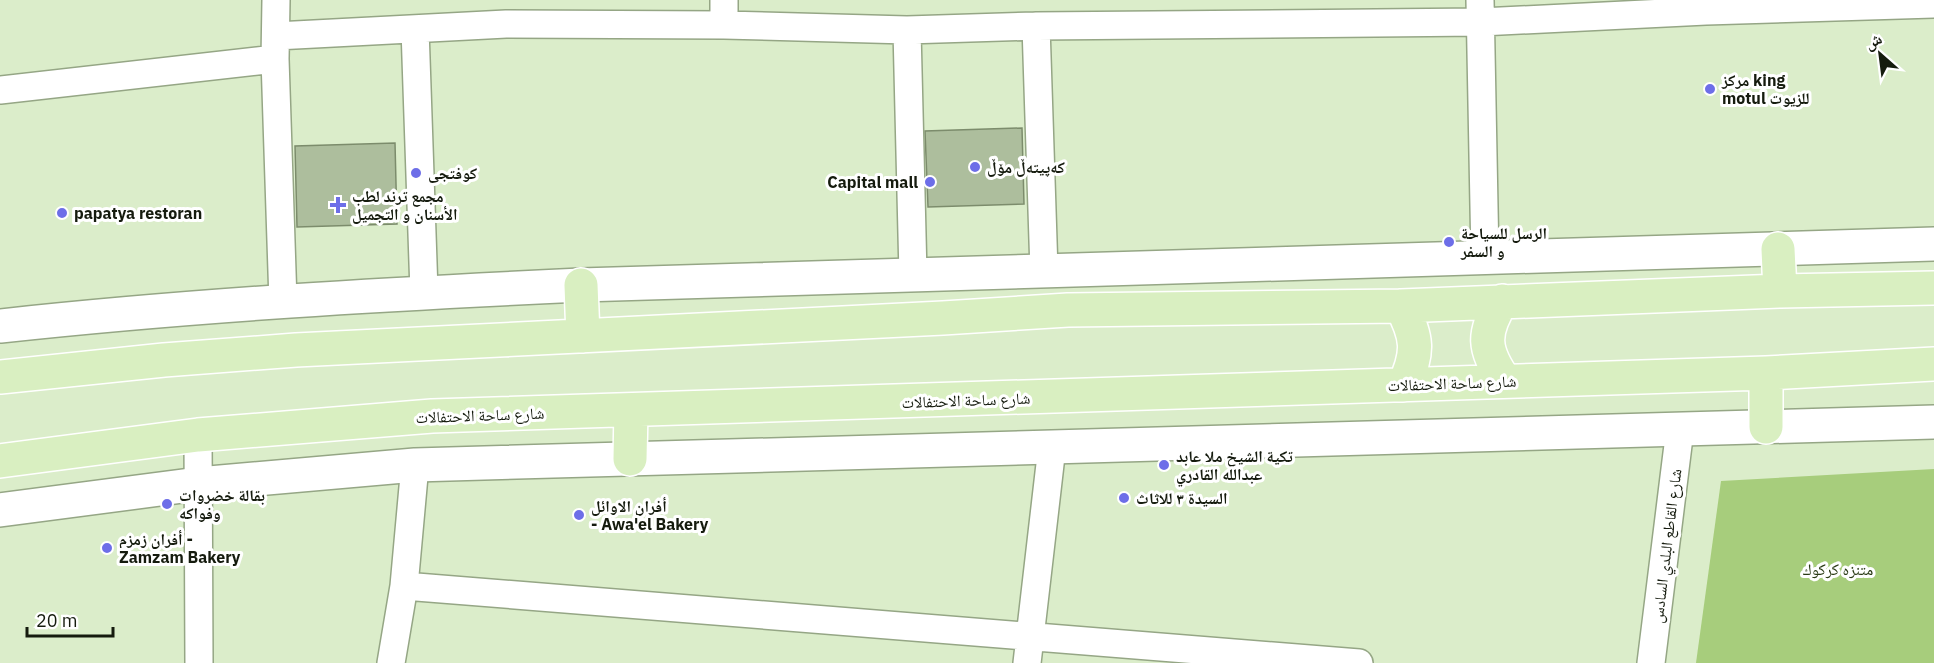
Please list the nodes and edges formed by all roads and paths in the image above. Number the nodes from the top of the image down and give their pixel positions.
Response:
1 (276, 0) edge
2 (1934, 0) edge
3 (1706, 5) edge
4 (1481, 11) edge
5 (506, 12) edge
6 (724, 12) edge
7 (1036, 26) junction
8 (415, 29) junction
9 (907, 30) junction
10 (276, 48) junction
11 (0, 90) edge
12 (1934, 244) edge
13 (1778, 249) junction
14 (1485, 258) junction
15 (1044, 271) junction
16 (913, 275) junction
17 (581, 285) junction
18 (1934, 288) edge
19 (1780, 291) junction
20 (424, 292) junction
21 (1502, 301) junction
22 (283, 302) junction
23 (1401, 306) junction
24 (0, 326) edge
25 (583, 336) junction
26 (1934, 364) edge
27 (1766, 373) junction
28 (0, 377) edge
29 (1505, 381) junction
30 (1404, 385) junction
31 (631, 410) junction
32 (1934, 422) edge
33 (1766, 427) junction
34 (1680, 429) junction
35 (198, 435) junction
36 (1052, 447) junction
37 (630, 459) junction
38 (0, 461) edge
39 (416, 465) junction
40 (198, 484) junction
41 (0, 510) edge
42 (404, 586) junction
43 (1029, 636) junction
44 (199, 663) edge
45 (391, 663) edge
46 (1027, 663) edge
47 (1359, 663) edge
48 (1651, 663) edge

1 - 10 street
2 - 3 street
3 - 4 street
4 - 7 street
4 - 14 street
5 - 6 street
5 - 8 street
6 - 9 street
7 - 9 street
7 - 15 street
8 - 10 street
8 - 20 street
9 - 16 street
10 - 11 street
10 - 22 street
12 - 13 main road
13 - 14 main road
13 - 19 main road
14 - 15 main road
15 - 16 main road
16 - 17 main road
17 - 20 main road
17 - 25 main road
18 - 19 main road
19 - 21 main road
20 - 22 main road
21 - 23 main road
21 - 29 main road
22 - 24 main road
23 - 25 main road
23 - 30 main road
25 - 28 main road
26 - 27 main road, شارع ساحة الاحتفالات
27 - 29 main road, شارع ساحة الاحتفالات
27 - 33 main road
29 - 30 main road, شارع ساحة الاحتفالات
30 - 31 main road, شارع ساحة الاحتفالات
31 - 35 main road, شارع ساحة الاحتفالات
31 - 37 main road
32 - 33 main road
33 - 34 main road
34 - 36 main road
34 - 48 street, شارع القاطع البلدي السادس
35 - 38 main road, شارع ساحة الاحتفالات
35 - 40 street
36 - 37 main road
36 - 43 street
37 - 39 main road
39 - 40 main road
39 - 42 street
40 - 41 main road
40 - 44 street
42 - 43 street
42 - 45 street
43 - 46 street
43 - 47 street

